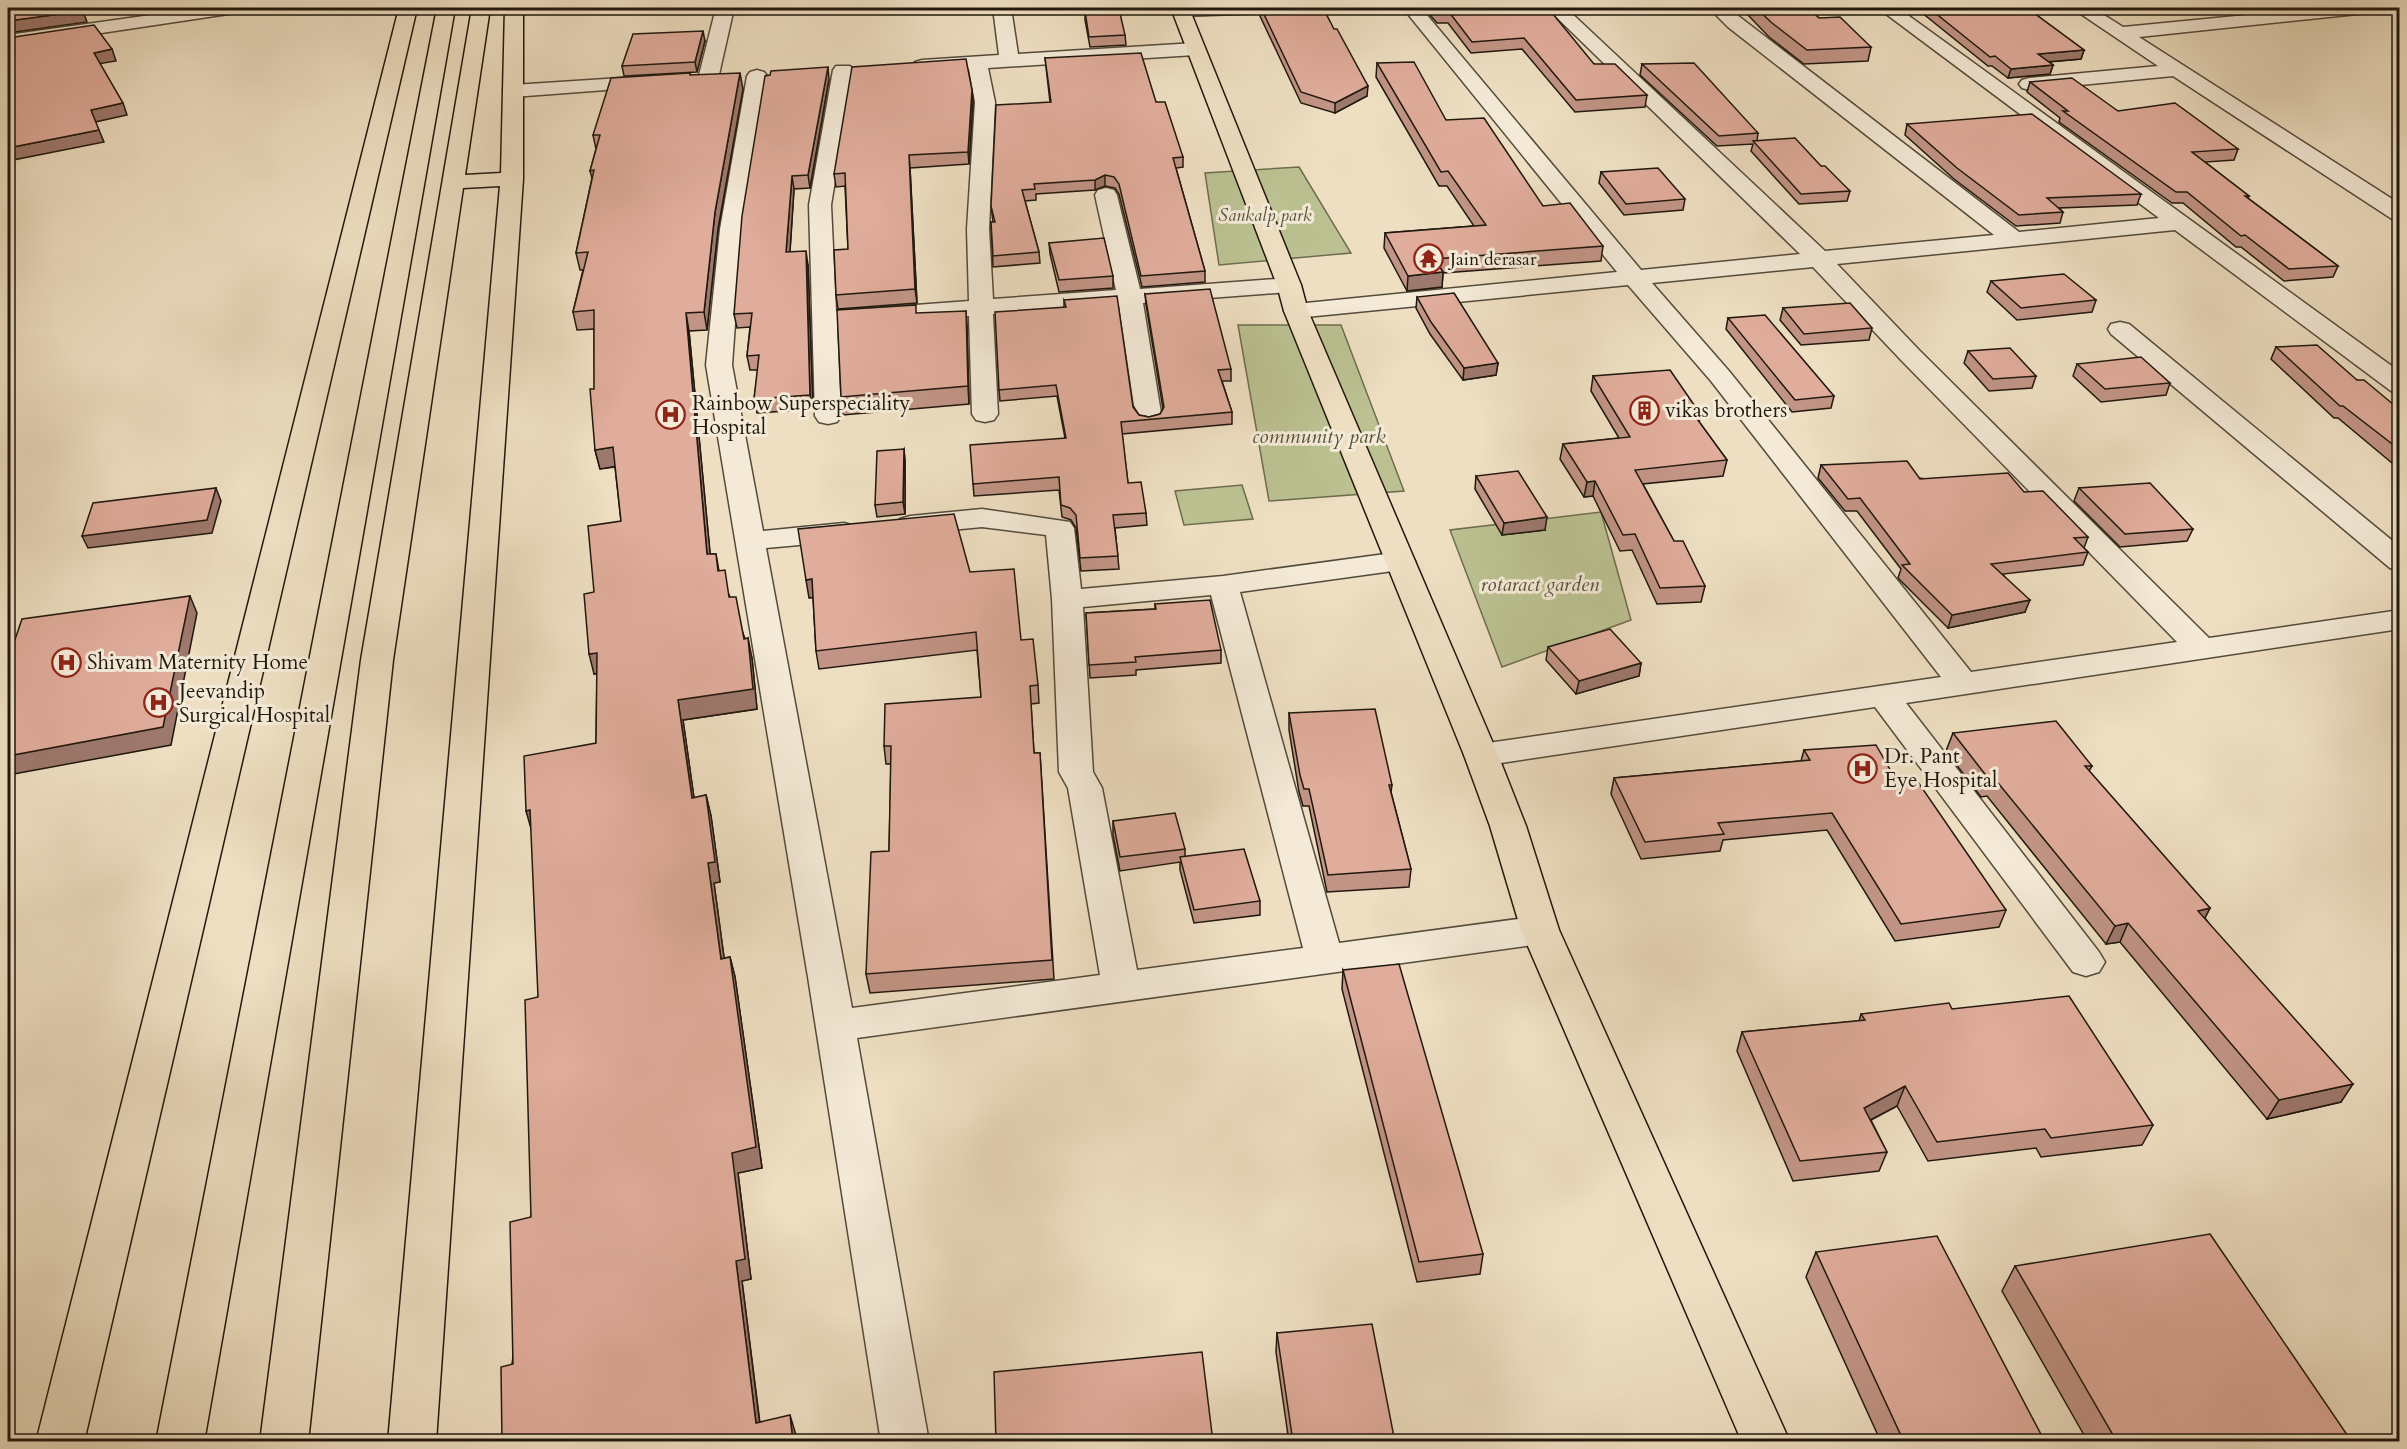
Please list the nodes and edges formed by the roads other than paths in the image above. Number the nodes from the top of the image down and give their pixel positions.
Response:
1 (235, 8) edge
2 (408, 8) edge
3 (446, 8) edge
4 (481, 8) edge
5 (514, 8) edge
6 (725, 8) edge
7 (1002, 8) edge
8 (1268, 8) edge
9 (1412, 8) edge
10 (1556, 8) edge
11 (1718, 8) edge
12 (1887, 8) edge
13 (2081, 8) edge
14 (2367, 8) edge
15 (1181, 9) edge
16 (2121, 33) junction
17 (8, 40) edge
18 (1195, 49) junction
19 (1009, 60) junction
20 (977, 62) junction
21 (899, 67) edge
22 (843, 70) dead end
23 (2176, 70) junction
24 (742, 77) junction
25 (1996, 87) junction
26 (513, 91) junction
27 (512, 179) junction
28 (453, 182) junction
29 (1106, 195) dead end
30 (2400, 214) edge
31 (2181, 223) junction
32 (2015, 240) junction
33 (1819, 260) junction
34 (1635, 278) junction
35 (1130, 297) junction
36 (1292, 298) junction
37 (982, 308) junction
38 (824, 319) junction
39 (2120, 329) dead end
40 (2400, 385) edge
41 (985, 414) dead end
42 (828, 416) dead end
43 (1149, 419) edge
44 (751, 541) junction
45 (1400, 561) junction
46 (2400, 562) edge
47 (1223, 585) junction
48 (1067, 598) junction
49 (2400, 620) edge
50 (2201, 648) junction
51 (1963, 683) junction
52 (1884, 695) junction
53 (1480, 755) junction
54 (1539, 930) junction
55 (1325, 959) junction
56 (2086, 962) dead end
57 (1121, 987) junction
58 (835, 1026) junction
59 (60, 1442) edge
60 (180, 1442) edge
61 (284, 1442) edge
62 (412, 1442) edge
63 (905, 1442) edge
64 (1766, 1442) edge

1 - 17 street
2 - 59 main road
3 - 60 main road
4 - 28 main road
5 - 26 main road
6 - 24 street
7 - 19 street
8 - 15 street
9 - 34 street
10 - 33 street
11 - 32 street
12 - 25 street
13 - 16 street
14 - 16 street
15 - 18 main road
16 - 23 street
18 - 19 street
18 - 36 main road
19 - 20 street
20 - 21 street
20 - 37 street
22 - 38 street
23 - 25 street
23 - 30 street
24 - 26 street
24 - 44 street
25 - 31 street
26 - 27 main road
27 - 28 main road
27 - 62 main road
28 - 61 main road
29 - 35 street
31 - 32 street
31 - 40 street
32 - 33 street
33 - 34 street
33 - 50 street
34 - 36 street
34 - 51 street
35 - 36 street
35 - 37 street
35 - 43 street
36 - 45 main road
37 - 38 street
37 - 41 street
38 - 42 street
39 - 46 street
44 - 48 street
44 - 58 street
45 - 47 street
45 - 53 main road
47 - 48 street
47 - 55 street
48 - 57 street
49 - 50 street
50 - 51 street
51 - 52 street
52 - 53 street
52 - 56 street
53 - 54 main road
54 - 55 street
54 - 64 main road
55 - 57 street
57 - 58 street
58 - 63 street

